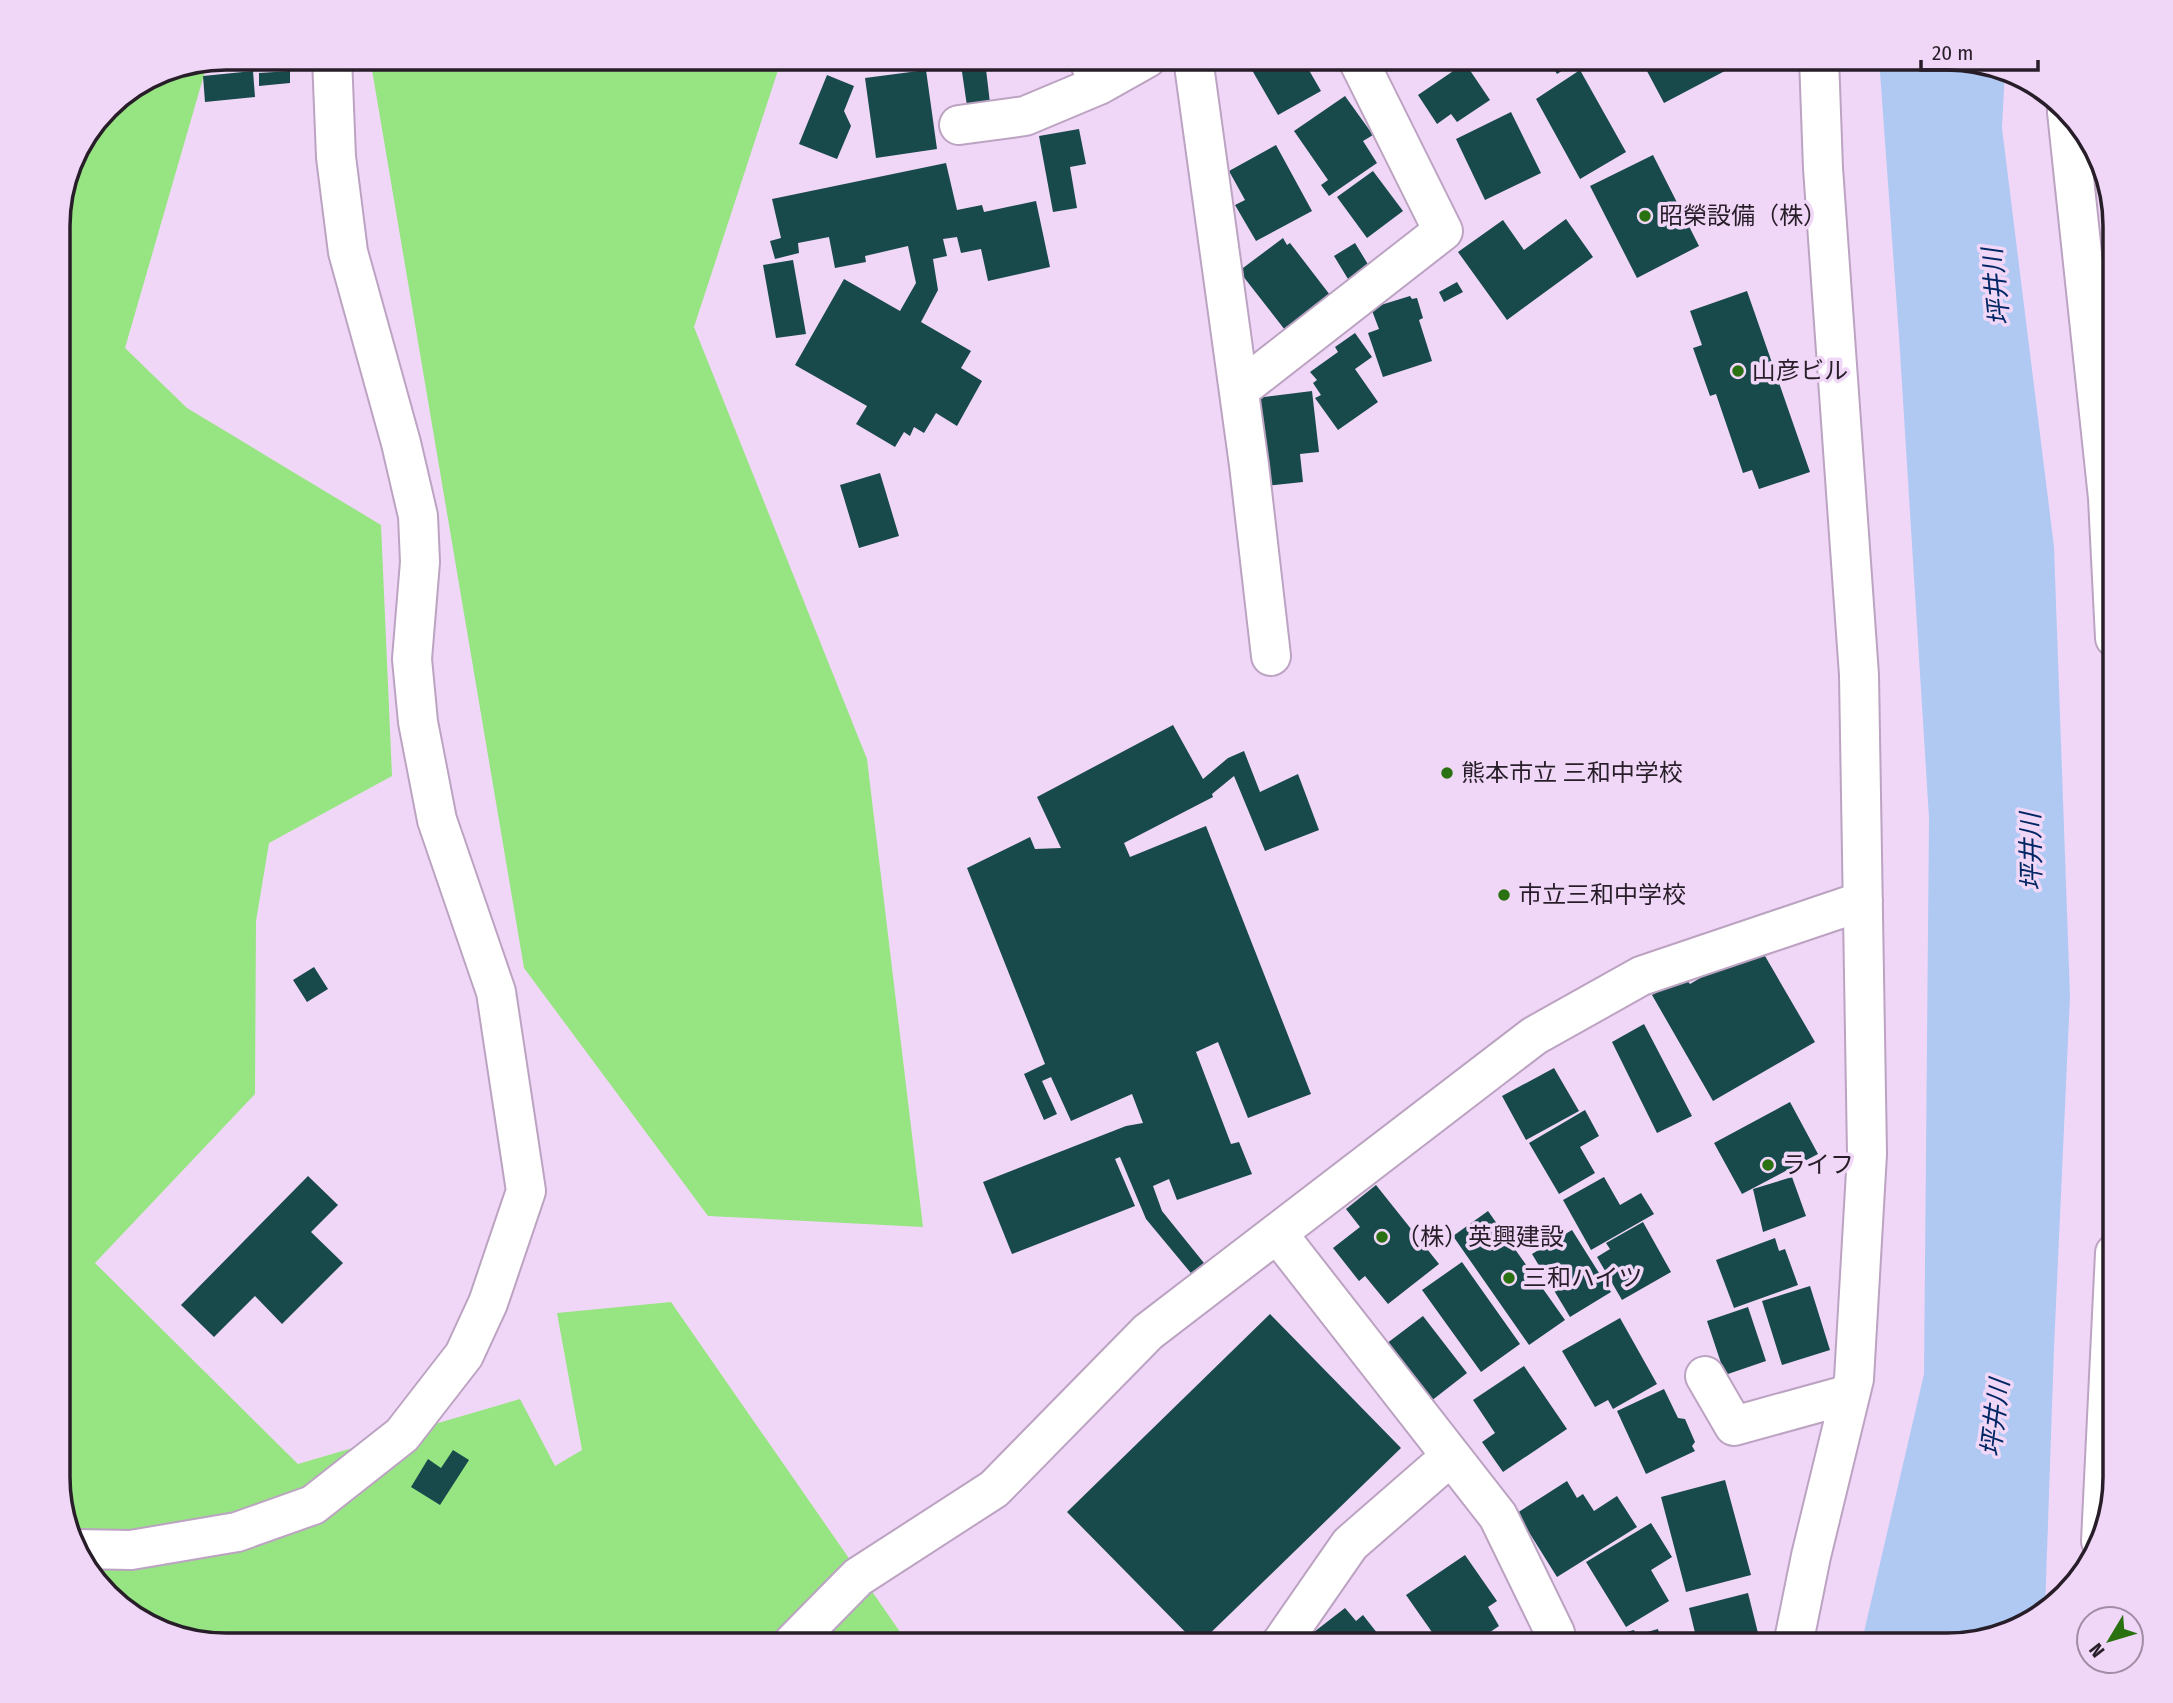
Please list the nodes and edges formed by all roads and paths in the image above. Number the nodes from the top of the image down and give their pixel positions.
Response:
1 (332, 70) edge
2 (1195, 70) edge
3 (1363, 70) edge
4 (1819, 70) edge
5 (1094, 71) edge
6 (959, 125) dead end
7 (2069, 129) edge
8 (2103, 379) edge
9 (1239, 390) junction
10 (1271, 656) dead end
11 (1863, 901) junction
12 (1278, 1233) junction
13 (1705, 1376) dead end
14 (1850, 1394) junction
15 (1451, 1456) junction
16 (88, 1549) edge
17 (803, 1633) edge
18 (1288, 1633) edge
19 (1555, 1633) edge
20 (1796, 1633) edge

1 - 16 street
2 - 9 street
3 - 9 street
4 - 11 street
5 - 6 street
7 - 8 street
9 - 10 street
11 - 12 street
11 - 14 street
12 - 15 street
12 - 17 street
13 - 14 street
14 - 20 street
15 - 18 street
15 - 19 street

